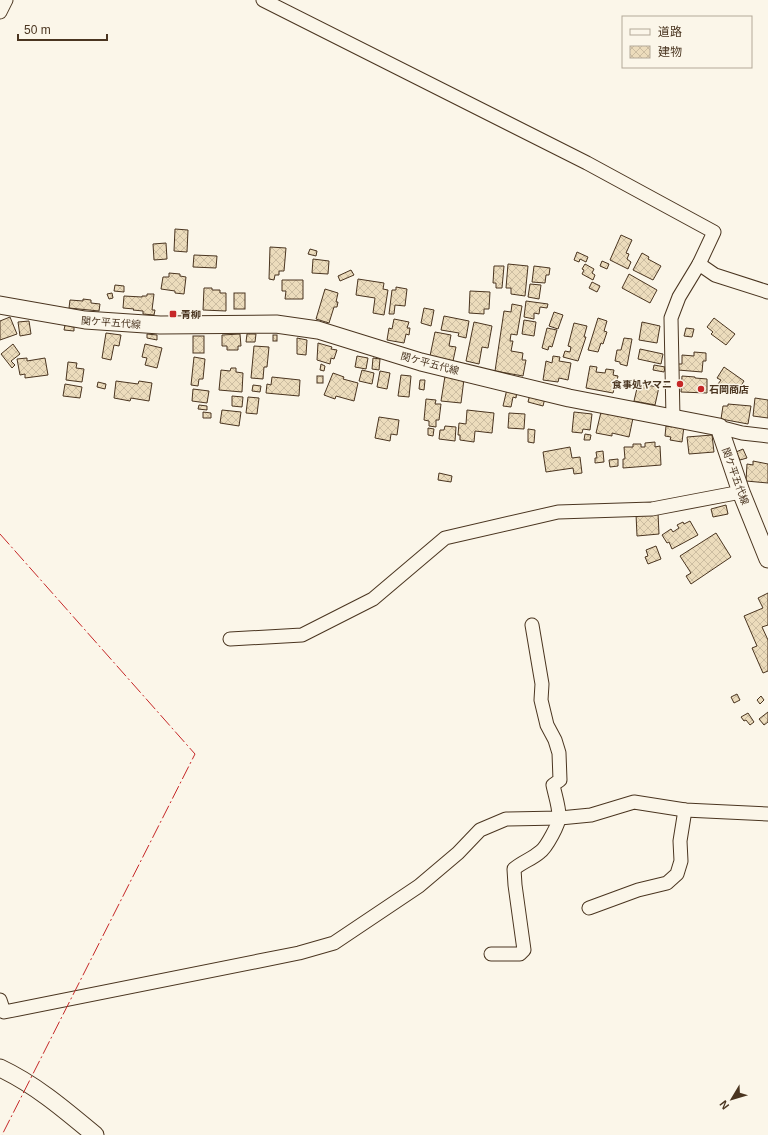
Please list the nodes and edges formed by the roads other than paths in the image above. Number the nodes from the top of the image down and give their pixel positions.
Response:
1 (6, 0) edge
2 (263, 0) edge
3 (0, 12) edge
4 (700, 264) junction
5 (768, 292) edge
6 (0, 305) edge
7 (673, 418) junction
8 (719, 427) junction
9 (768, 436) edge
10 (741, 492) junction
11 (768, 559) edge
12 (532, 625) dead end
13 (230, 639) dead end
14 (685, 810) junction
15 (768, 814) edge
16 (560, 818) junction
17 (589, 908) dead end
18 (491, 954) dead end
19 (0, 1000) edge
20 (0, 1068) edge
21 (95, 1135) edge

1 - 3 street
2 - 4 street
4 - 5 street
4 - 7 street
6 - 7 main road, 関ケ平五代線
7 - 8 main road, 関ケ平五代線
8 - 9 street
8 - 10 main road, 関ケ平五代線
10 - 11 main road, 関ケ平五代線
10 - 13 street
12 - 16 street
14 - 15 street
14 - 16 street
14 - 17 street
16 - 18 street
16 - 19 street
20 - 21 main road

